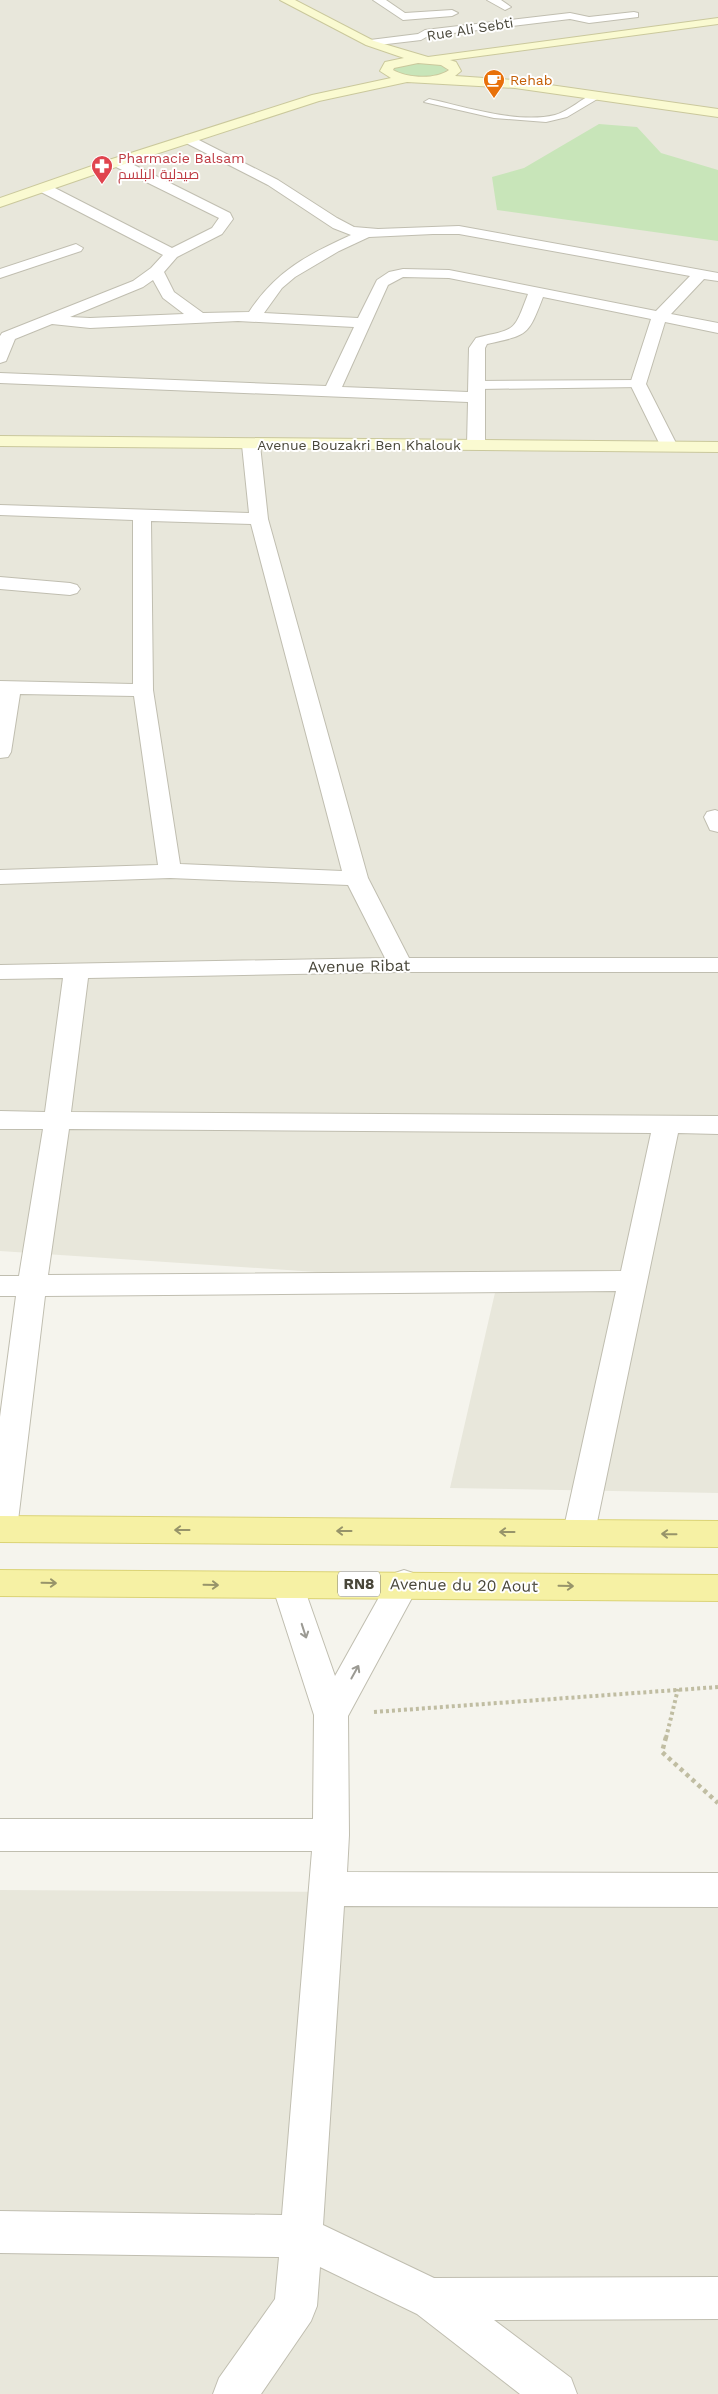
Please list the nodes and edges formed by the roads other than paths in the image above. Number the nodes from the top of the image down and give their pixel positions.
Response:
1 (286, 0) edge
2 (379, 0) edge
3 (490, 4) edge
4 (614, 4) dead end
5 (460, 12) dead end
6 (634, 15) junction
7 (527, 20) junction
8 (718, 21) edge
9 (660, 28) junction
10 (370, 43) junction
11 (527, 48) junction
12 (424, 59) junction
13 (388, 66) junction
14 (455, 69) junction
15 (406, 79) junction
16 (438, 79) junction
17 (514, 84) junction
18 (596, 96) junction
19 (316, 98) junction
20 (429, 102) dead end
21 (718, 113) edge
22 (189, 139) junction
23 (117, 162) junction
24 (44, 188) junction
25 (0, 203) edge
26 (369, 232) junction
27 (76, 248) dead end
28 (172, 254) junction
29 (156, 271) junction
30 (0, 274) edge
31 (701, 274) junction
32 (718, 277) edge
33 (537, 292) junction
34 (254, 316) junction
35 (659, 317) junction
36 (201, 319) junction
37 (48, 320) junction
38 (362, 324) junction
39 (718, 328) edge
40 (4, 335) edge
41 (0, 358) edge
42 (0, 378) edge
43 (638, 384) junction
44 (332, 391) junction
45 (477, 391) junction
46 (0, 441) edge
47 (251, 444) junction
48 (476, 445) junction
49 (670, 447) junction
50 (718, 447) edge
51 (0, 510) edge
52 (142, 514) junction
53 (258, 519) junction
54 (0, 583) edge
55 (70, 589) dead end
56 (6, 687) edge
57 (143, 690) junction
58 (0, 752) edge
59 (170, 871) junction
60 (0, 877) edge
61 (356, 878) junction
62 (401, 965) junction
63 (718, 965) edge
64 (0, 972) edge
65 (76, 972) junction
66 (0, 1120) edge
67 (57, 1120) junction
68 (718, 1125) edge
69 (666, 1126) junction
70 (633, 1281) junction
71 (32, 1285) junction
72 (0, 1286) edge
73 (1, 1529) edge
74 (579, 1532) junction
75 (718, 1534) edge
76 (0, 1582) edge
77 (404, 1583) junction
78 (288, 1585) junction
79 (718, 1588) edge
80 (331, 1715) junction
81 (331, 1834) junction
82 (0, 1835) edge
83 (326, 1889) junction
84 (718, 1890) edge
85 (0, 2232) edge
86 (301, 2236) junction
87 (718, 2298) edge
88 (432, 2299) junction
89 (235, 2394) edge
90 (555, 2394) edge

1 - 10 street
2 - 5 street
3 - 7 street
4 - 6 street
6 - 7 street, Rue Ali Sebti
6 - 9 street
7 - 10 street, Rue Ali Sebti
8 - 9 street
9 - 11 street
10 - 12 street
10 - 13 street
11 - 12 street
11 - 14 street
12 - 13 street
12 - 14 street
13 - 15 street
13 - 19 street
14 - 16 street
14 - 17 street
15 - 16 street
15 - 19 street
16 - 17 street
17 - 18 street
18 - 20 lane
18 - 21 street
19 - 22 street
22 - 23 street
22 - 26 street
23 - 24 street
23 - 28 street
24 - 25 street
24 - 28 street
26 - 31 street
26 - 34 street
27 - 30 street
28 - 29 street
29 - 36 street
29 - 37 street
31 - 32 street
31 - 35 street
33 - 35 street
33 - 38 street
33 - 45 street
34 - 36 street
34 - 38 street
35 - 39 street
35 - 43 street
36 - 37 street
37 - 40 street
38 - 44 street
40 - 41 street
42 - 44 street
43 - 45 lane
43 - 49 street
44 - 45 street
45 - 48 street
46 - 47 street, Avenue Bouzakri Ben Khalouk
47 - 48 street, Avenue Bouzakri Ben Khalouk
47 - 53 street
48 - 49 street, Avenue Bouzakri Ben Khalouk
49 - 50 street, Avenue Bouzakri Ben Khalouk
51 - 52 street
52 - 53 street
52 - 57 street
53 - 61 street
54 - 55 street
56 - 57 street
56 - 58 street
57 - 59 street
59 - 60 street
59 - 61 street
61 - 62 street
62 - 63 street, Avenue Ribat
62 - 65 street, Avenue Ribat
64 - 65 street, Avenue Ribat
65 - 67 street
66 - 67 street
67 - 69 street
67 - 71 street
68 - 69 street
69 - 70 street
70 - 71 street
70 - 74 street
71 - 72 street
71 - 73 street
74 -> 73 main road
75 -> 74 main road
76 -> 78 main road, Avenue du 20 Aout / RN8
77 - 78 main road, Avenue du 20 Aout / RN8
77 -> 79 main road, Avenue du 20 Aout / RN8
80 -> 77 street
78 -> 80 street
80 - 81 street
81 - 82 street
81 - 83 street
83 - 84 street
83 - 86 street
85 - 86 street
86 - 88 street
86 - 89 street
87 - 88 street
88 - 90 street

